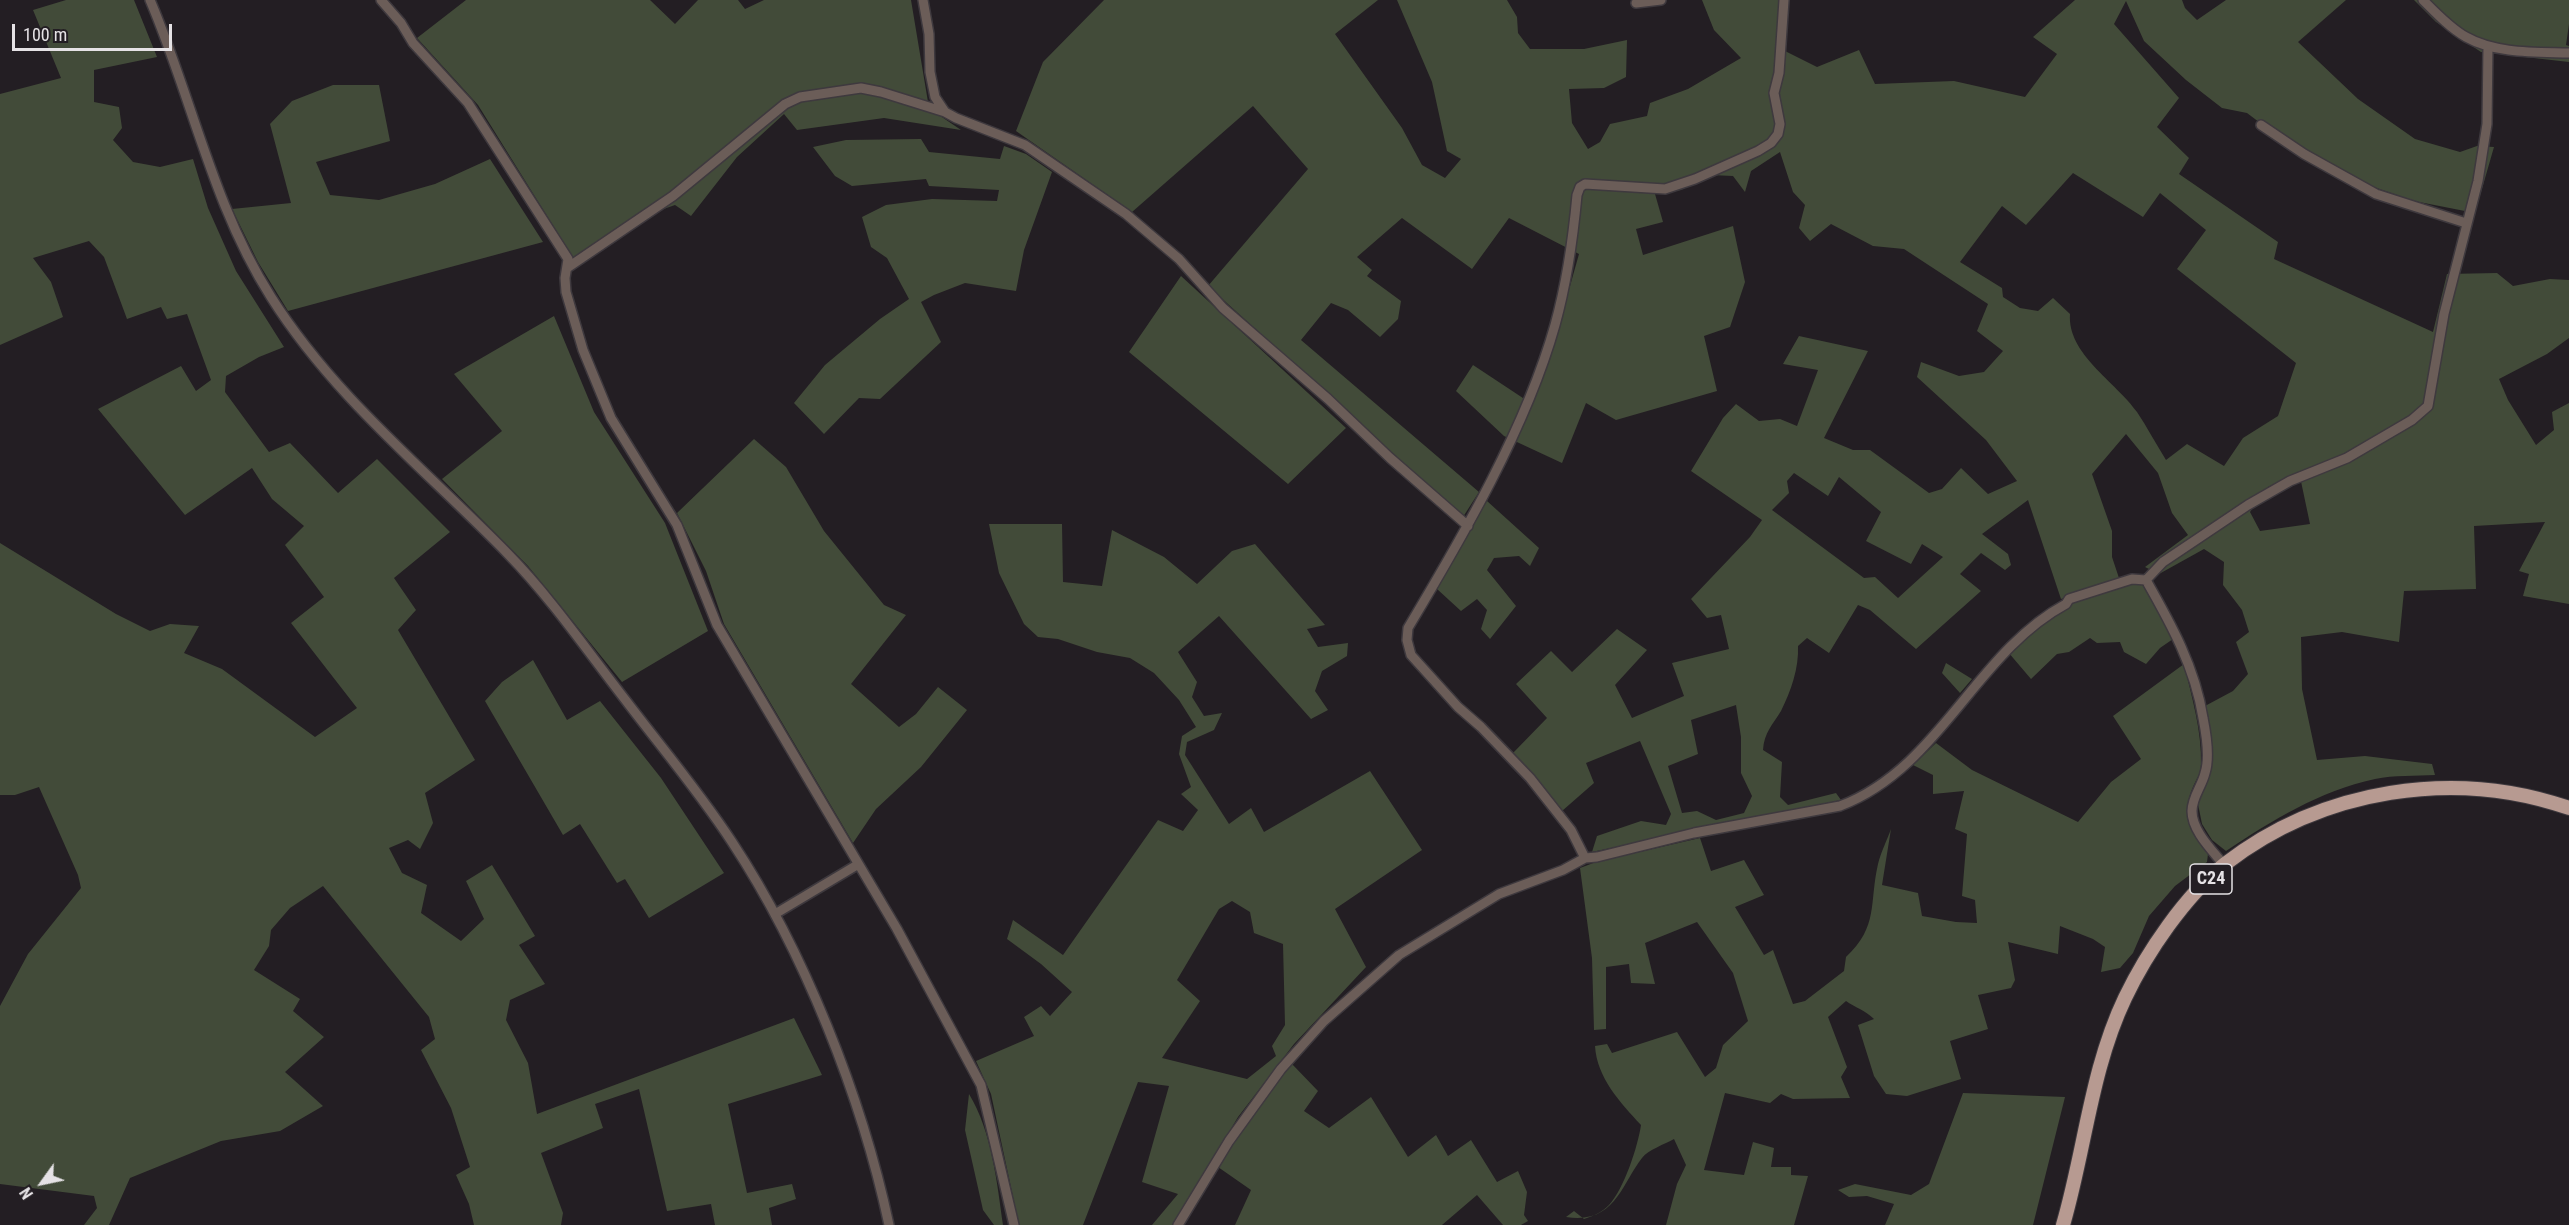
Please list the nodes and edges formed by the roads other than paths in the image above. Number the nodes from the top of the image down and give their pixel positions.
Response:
1 (150, 0) edge
2 (381, 0) edge
3 (923, 0) edge
4 (1661, 0) edge
5 (1784, 0) edge
6 (2423, 0) edge
7 (1636, 3) dead end
8 (2488, 46) junction
9 (2569, 53) edge
10 (945, 112) junction
11 (2261, 125) dead end
12 (2466, 223) junction
13 (567, 268) junction
14 (1468, 526) junction
15 (2146, 579) junction
16 (2569, 808) edge
17 (1585, 858) junction
18 (857, 865) junction
19 (2224, 865) junction
20 (775, 915) junction
21 (889, 1225) edge
22 (1014, 1225) edge
23 (1178, 1225) edge
24 (2063, 1225) edge

1 - 20 street
2 - 13 street
3 - 10 street
4 - 7 street
5 - 14 street
6 - 8 street
8 - 9 street
8 - 12 street
10 - 13 street
10 - 14 street
11 - 12 street
12 - 15 street
13 - 18 street
14 - 17 street
15 - 17 street
15 - 19 street
16 - 19 main road, C24
17 - 23 street
18 - 20 street
18 - 22 street
19 - 24 main road, C24
20 - 21 street

